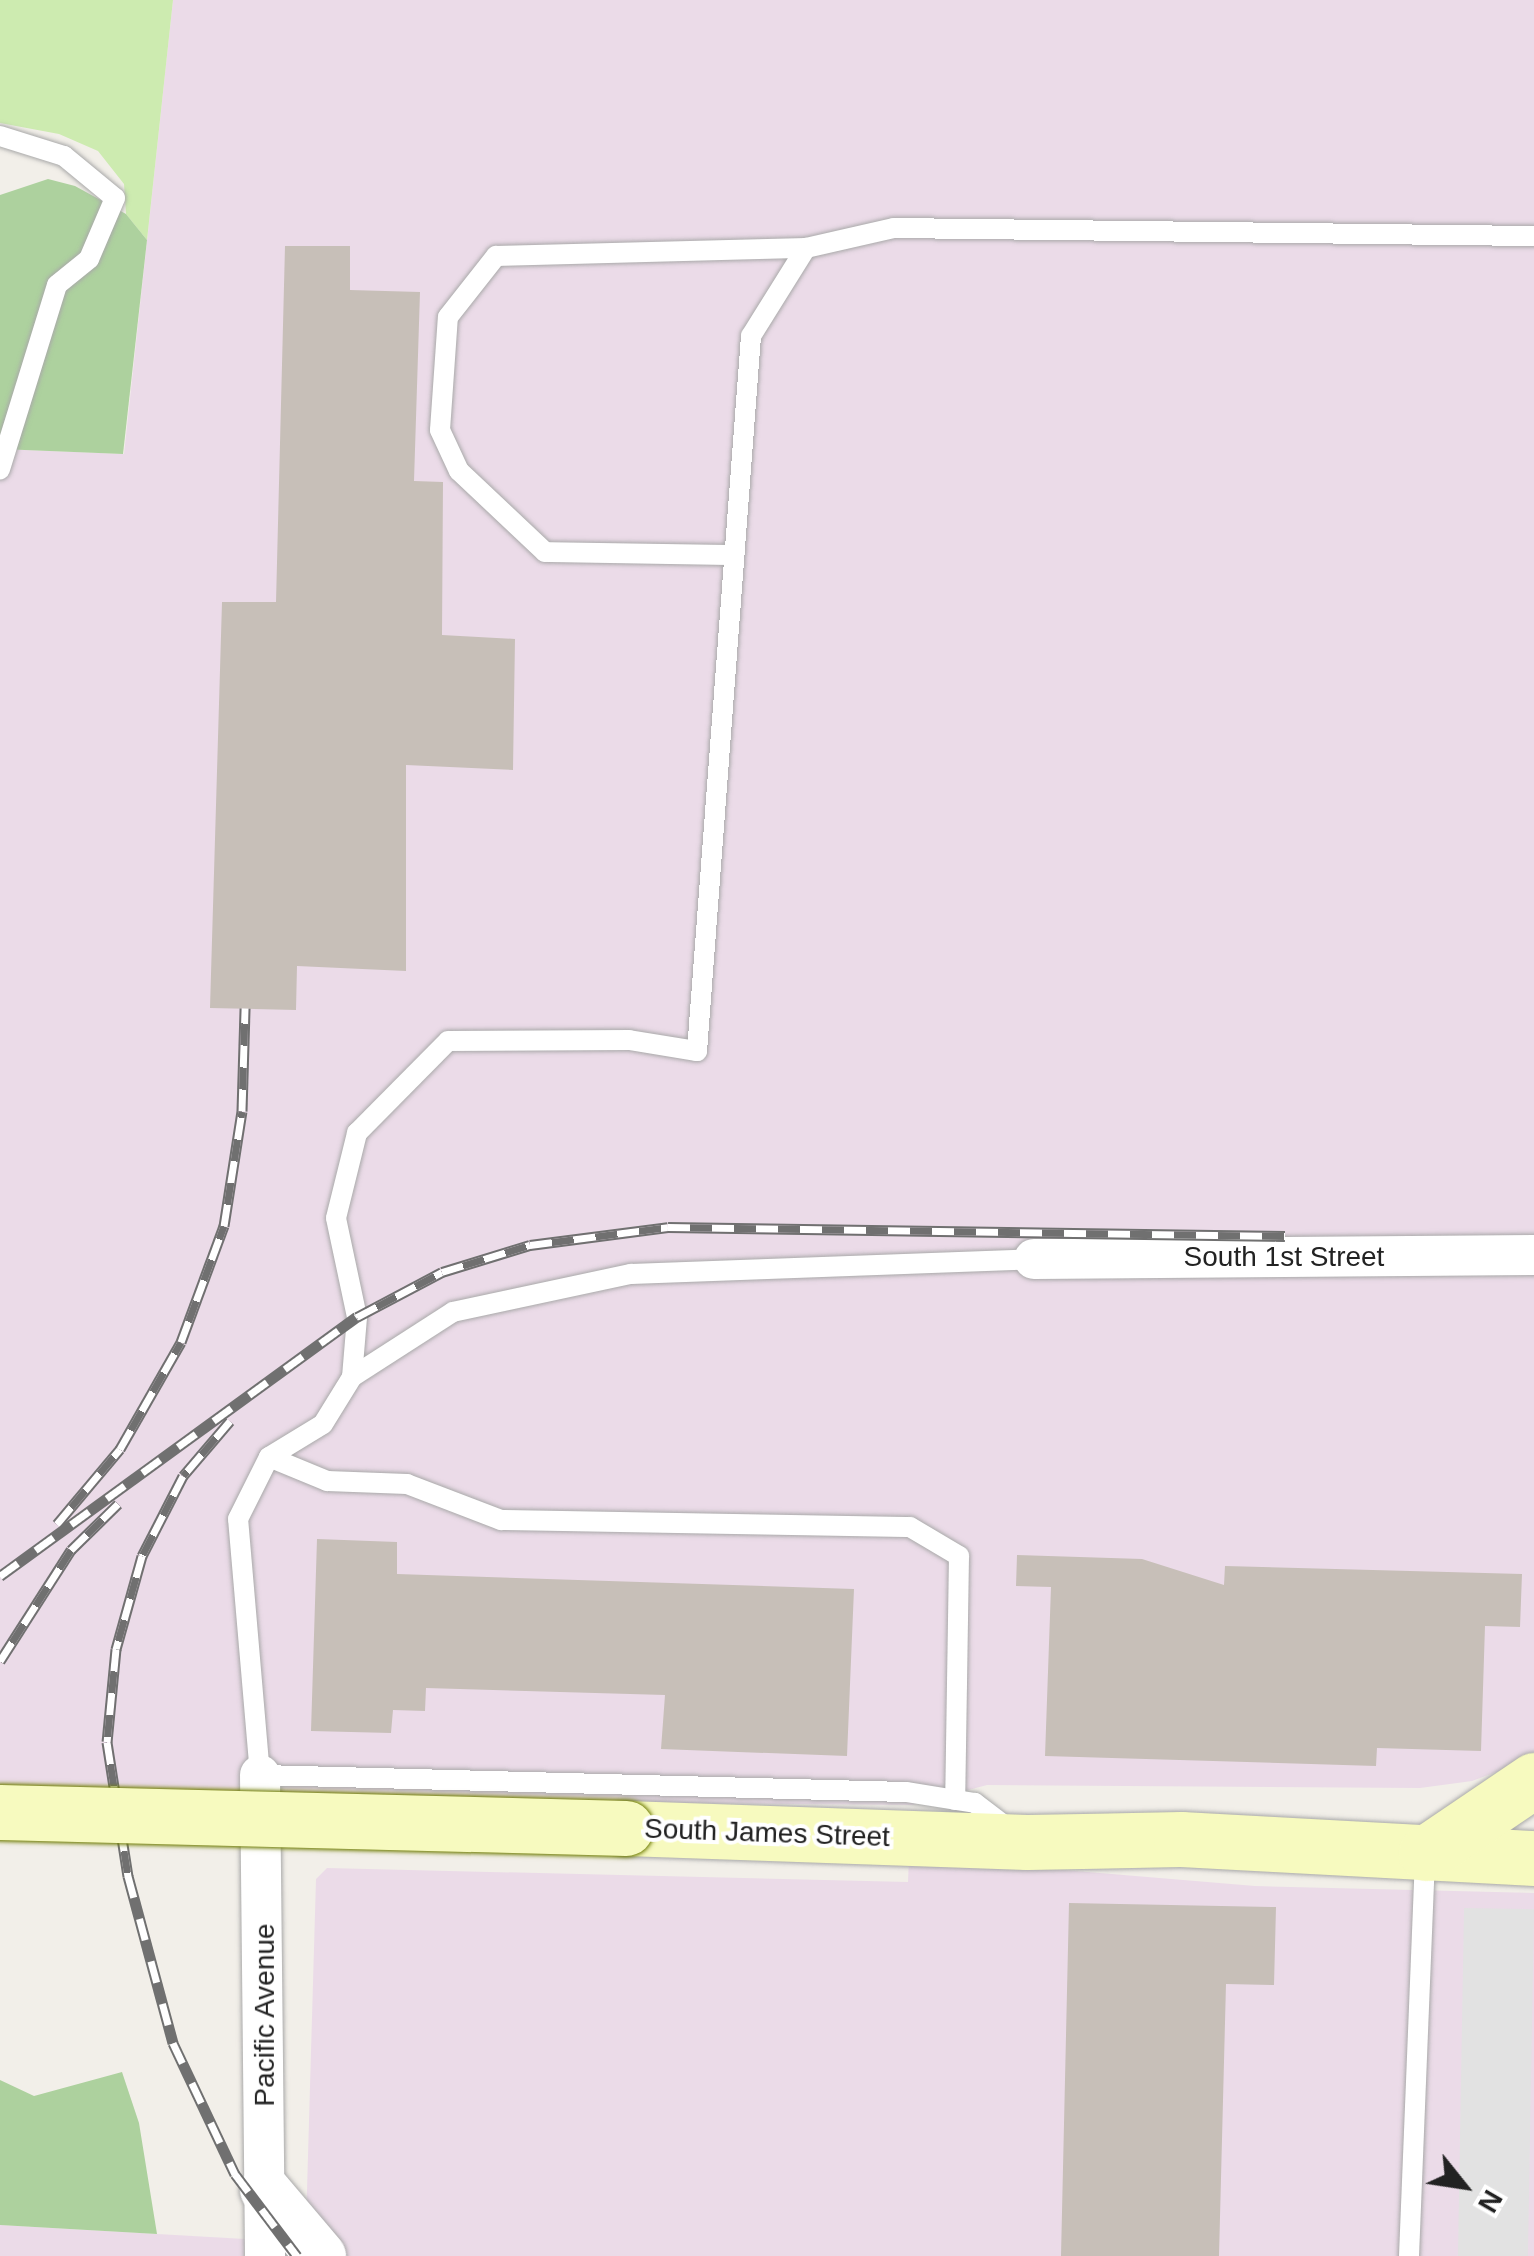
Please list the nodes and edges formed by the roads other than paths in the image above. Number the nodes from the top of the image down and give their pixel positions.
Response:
1 (0, 136) edge
2 (1534, 236) edge
3 (806, 248) junction
4 (0, 469) edge
5 (734, 555) junction
6 (1534, 1255) edge
7 (1034, 1259) joint
8 (352, 1377) junction
9 (269, 1456) junction
10 (260, 1775) junction
11 (1534, 1780) edge
12 (955, 1800) junction
13 (0, 1812) edge
14 (1027, 1842) junction
15 (1426, 1853) junction
16 (1534, 1858) edge
17 (265, 2190) junction
18 (265, 2256) edge
19 (320, 2256) edge
20 (1409, 2256) edge

1 - 4 lane
2 - 3 lane
3 - 5 lane
3 - 5 lane
5 - 8 lane
6 - 7 street, South 1st Street
7 - 8 lane
8 - 9 lane
9 - 10 lane
9 - 12 lane
10 - 12 lane
10 - 17 street, Pacific Avenue
11 - 15 main road
12 - 14 lane
13 - 14 main road, South James Street, bridge
14 - 15 main road, South James Street
15 - 16 main road, South James Street
15 - 20 lane
17 - 18 street, Pacific Avenue
17 - 19 street

